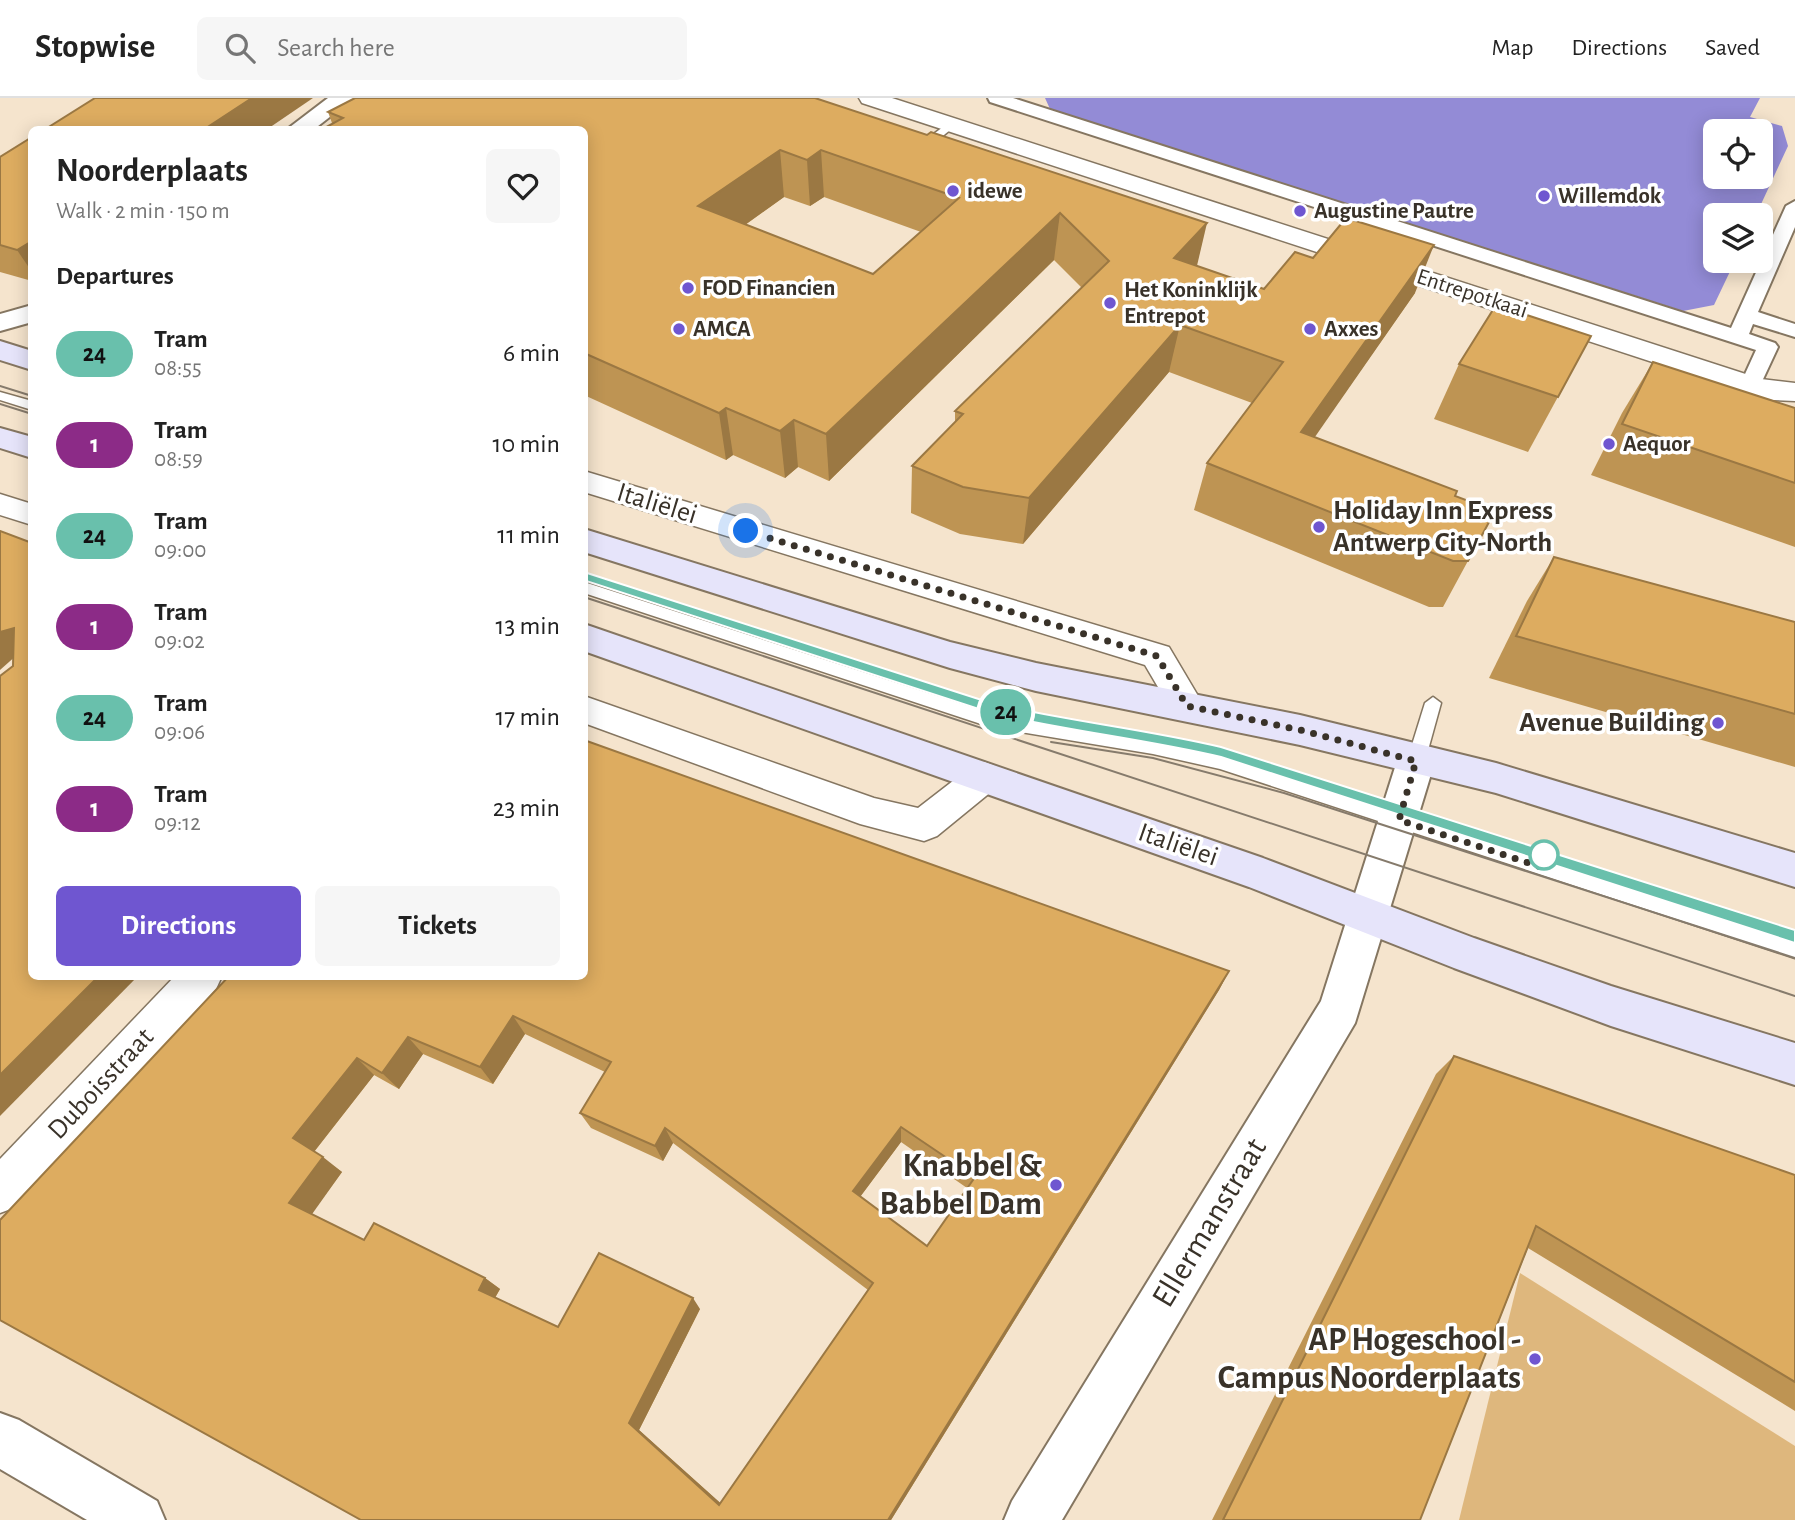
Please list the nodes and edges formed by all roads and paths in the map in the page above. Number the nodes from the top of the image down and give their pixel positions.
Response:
1 (343, 98) edge
2 (877, 98) edge
3 (996, 98) edge
4 (951, 124) junction
5 (303, 126) edge
6 (916, 152) edge
7 (1795, 206) edge
8 (28, 314) edge
9 (1746, 315) junction
10 (0, 323) edge
11 (1795, 331) edge
12 (1737, 337) junction
13 (0, 350) edge
14 (28, 360) edge
15 (1751, 385) junction
16 (1795, 392) edge
17 (0, 396) edge
18 (28, 405) edge
19 (0, 438) edge
20 (28, 447) edge
21 (588, 482) edge
22 (0, 504) edge
23 (28, 514) edge
24 (588, 541) edge
25 (588, 588) edge
26 (588, 638) edge
27 (1433, 703) dead end
28 (1187, 706) junction
29 (588, 710) edge
30 (1416, 761) junction
31 (984, 777) junction
32 (1399, 820) junction
33 (1795, 870) edge
34 (1370, 917) junction
35 (1795, 950) edge
36 (198, 980) edge
37 (1795, 1064) edge
38 (0, 1191) edge
39 (0, 1439) edge
40 (138, 1520) edge
41 (1031, 1520) edge

1 - 5 street
2 - 4 street, Entrepotkaai
3 - 12 street, Entrepotkaai
4 - 6 lane
4 - 15 street, Entrepotkaai
7 - 9 street
8 - 10 street
9 - 11 street
9 - 12 street
12 - 15 street, Entrepotkaai
13 - 14 main road
15 - 16 street, Entrepotkaai
17 - 18 lane
19 - 20 main road
21 - 28 street, Italiëlei
22 - 23 street
24 - 28 main road, Italiëlei
25 - 32 lane
26 - 31 main road, Italiëlei
27 - 30 lane
28 - 30 main road, Italiëlei
29 - 31 street
30 - 32 street, Ellermanstraat
30 - 33 main road, Italiëlei
31 - 34 main road, Italiëlei
32 - 34 street, Ellermanstraat
32 - 35 lane
34 - 37 main road, Italiëlei
34 - 41 street, Ellermanstraat
36 - 38 street, Duboisstraat
39 - 40 street

